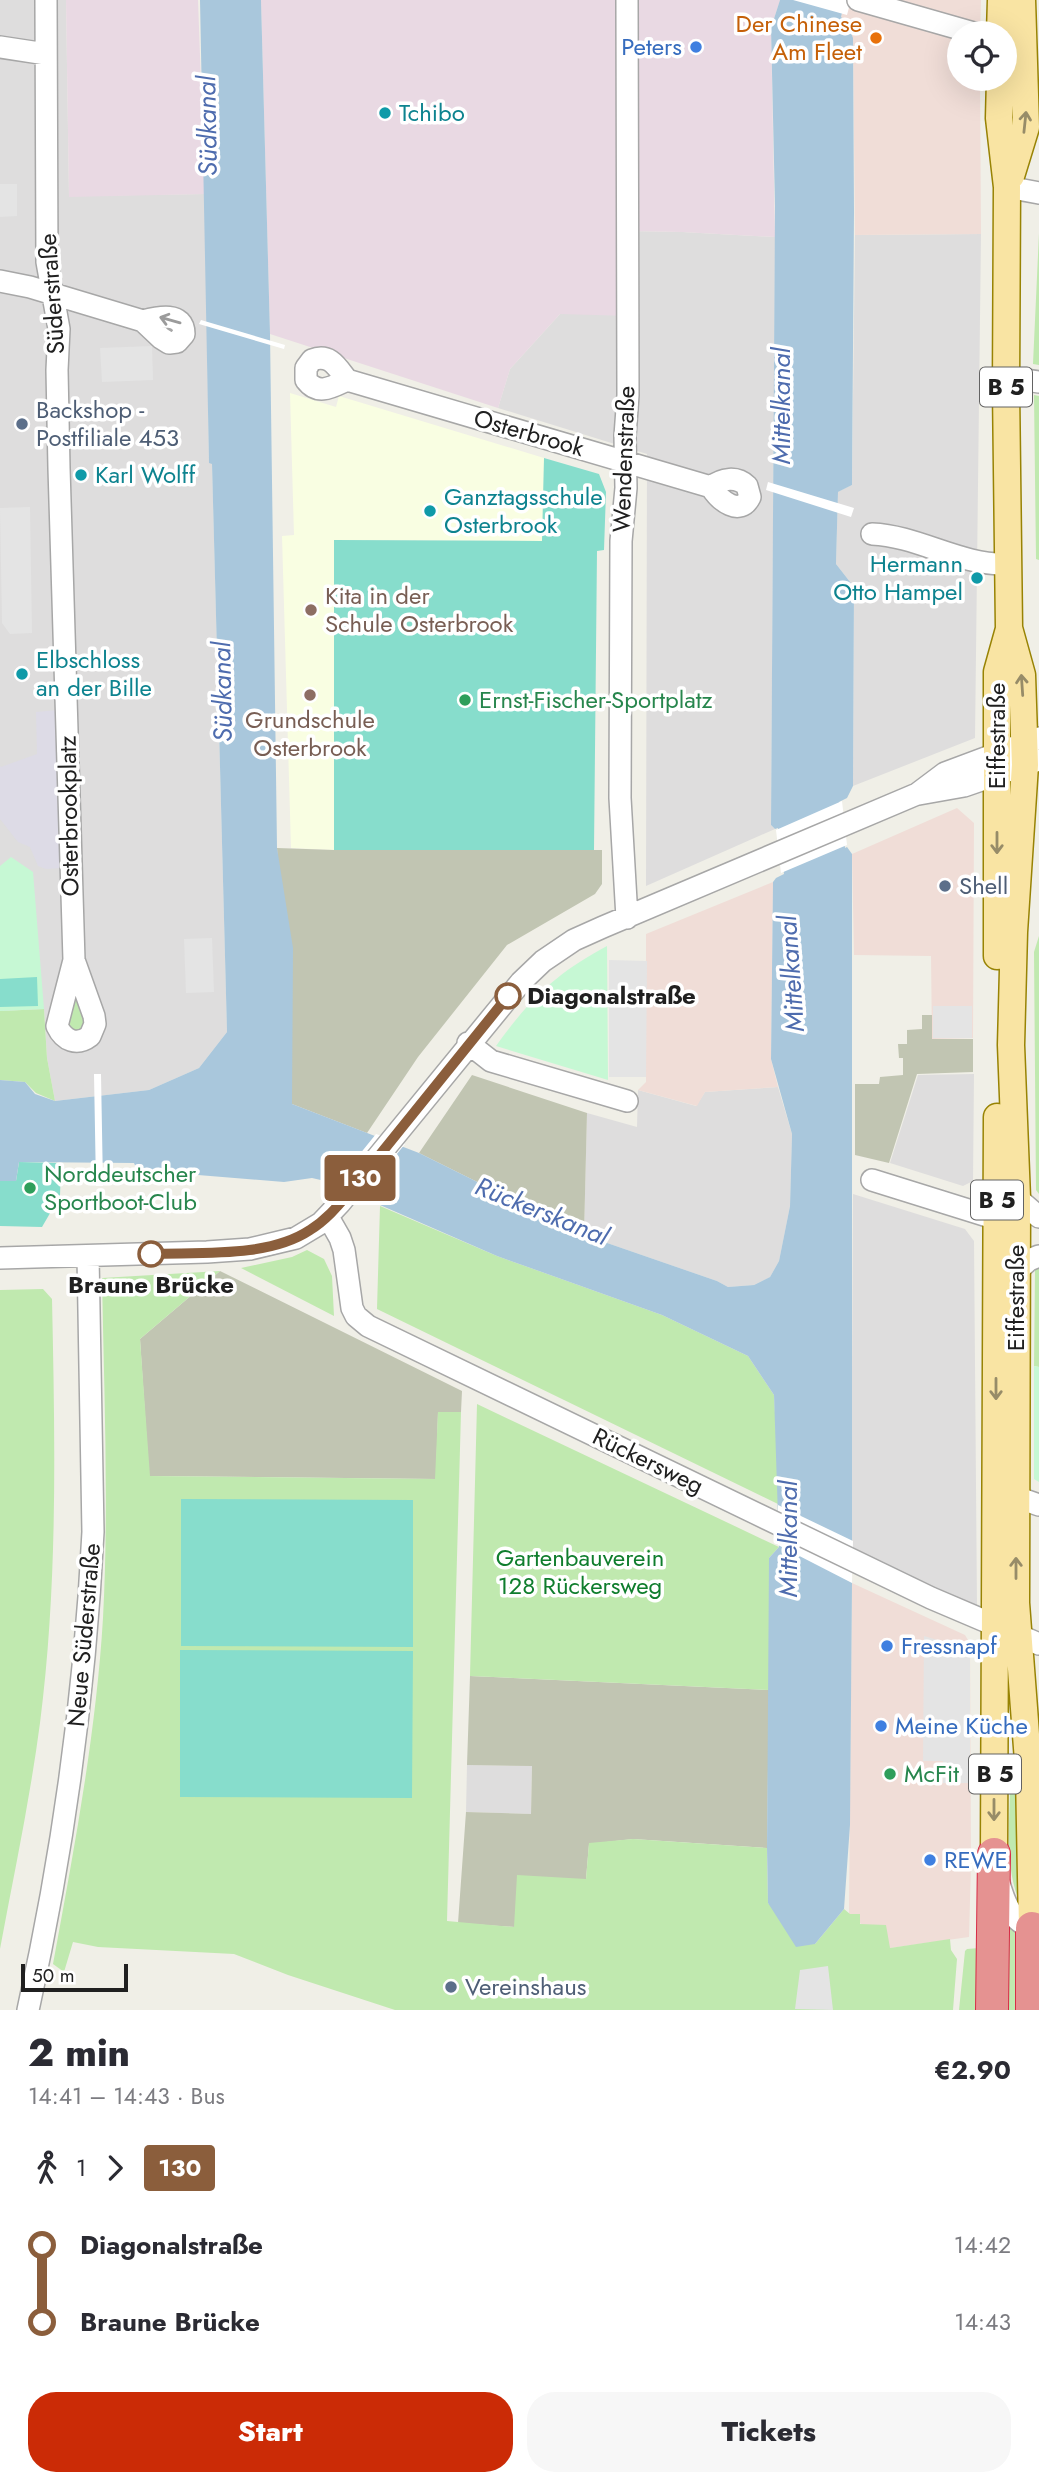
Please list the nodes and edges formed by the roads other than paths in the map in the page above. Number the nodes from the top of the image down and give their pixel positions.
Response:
1 (46, 0) edge
2 (627, 0) edge
3 (858, 0) edge
4 (1001, 0) edge
5 (1022, 0) edge
6 (1000, 21) edge
7 (947, 25) edge
8 (0, 47) edge
9 (1023, 47) edge
10 (46, 54) junction
11 (1000, 91) edge
12 (1007, 187) junction
13 (1039, 193) edge
14 (0, 281) edge
15 (52, 294) junction
16 (143, 321) dead end
17 (1006, 377) junction
18 (347, 380) dead end
19 (1039, 382) edge
20 (625, 461) junction
21 (711, 487) dead end
22 (872, 534) dead end
23 (1008, 564) junction
24 (1009, 628) junction
25 (66, 672) joint
26 (1032, 752) edge
27 (997, 764) junction
28 (627, 918) junction
29 (74, 960) dead end
30 (468, 1043) junction
31 (627, 1101) dead end
32 (872, 1180) dead end
33 (1017, 1198) junction
34 (328, 1217) junction
35 (1039, 1217) edge
36 (997, 1219) junction
37 (88, 1256) junction
38 (0, 1258) edge
39 (1028, 1263) edge
40 (996, 1301) junction
41 (1027, 1501) edge
42 (1017, 1635) edge
43 (1031, 1688) edge
44 (994, 1854) junction
45 (1035, 1928) edge
46 (1039, 1996) edge
47 (28, 2010) edge
48 (992, 2010) edge
49 (1032, 2010) edge

1 - 10 street, Süderstraße
2 - 20 street, Wendenstraße
3 - 7 street
4 - 6 main road
5 - 9 main road, Eiffestraße / B 5
8 - 10 street
12 -> 9 main road, Eiffestraße / B 5
10 - 15 street, Süderstraße
11 - 12 main road, Eiffestraße / B 5
12 - 13 street
12 - 17 main road, Eiffestraße / B 5
14 - 15 street
15 - 16 street
15 - 25 street, Süderstraße
17 - 19 street
17 - 23 main road, Eiffestraße / B 5
18 - 20 street, Osterbrook
20 - 21 street, Osterbrook
20 - 28 street, Wendenstraße
22 - 23 street
23 - 24 main road, Eiffestraße / B 5
26 -> 24 main road, Eiffestraße / B 5
24 - 27 main road, Eiffestraße / B 5
25 - 29 street, Osterbrookplatz
26 - 27 street
26 - 33 main road, Eiffestraße / B 5
27 - 28 street
27 -> 36 main road, Eiffestraße / B 5
28 - 30 street
30 - 31 street
30 - 34 street
32 - 36 street
33 - 35 street
33 - 39 main road, Eiffestraße / B 5
34 - 37 street
34 - 42 street, Rückersweg
36 - 40 main road, Eiffestraße / B 5
37 - 38 street
37 - 47 street, Neue Süderstraße
39 - 40 street
39 - 41 main road, Eiffestraße / B 5
40 -> 42 main road, Eiffestraße / B 5
42 -> 41 main road, Eiffestraße / B 5
42 - 43 main road, Eiffestraße / B 5
42 -> 44 main road, Eiffestraße / B 5
43 - 45 main road, Eiffestraße / B 5
44 - 45 street
44 - 48 highway, B 5
45 - 49 highway, B 5
46 - 49 street

